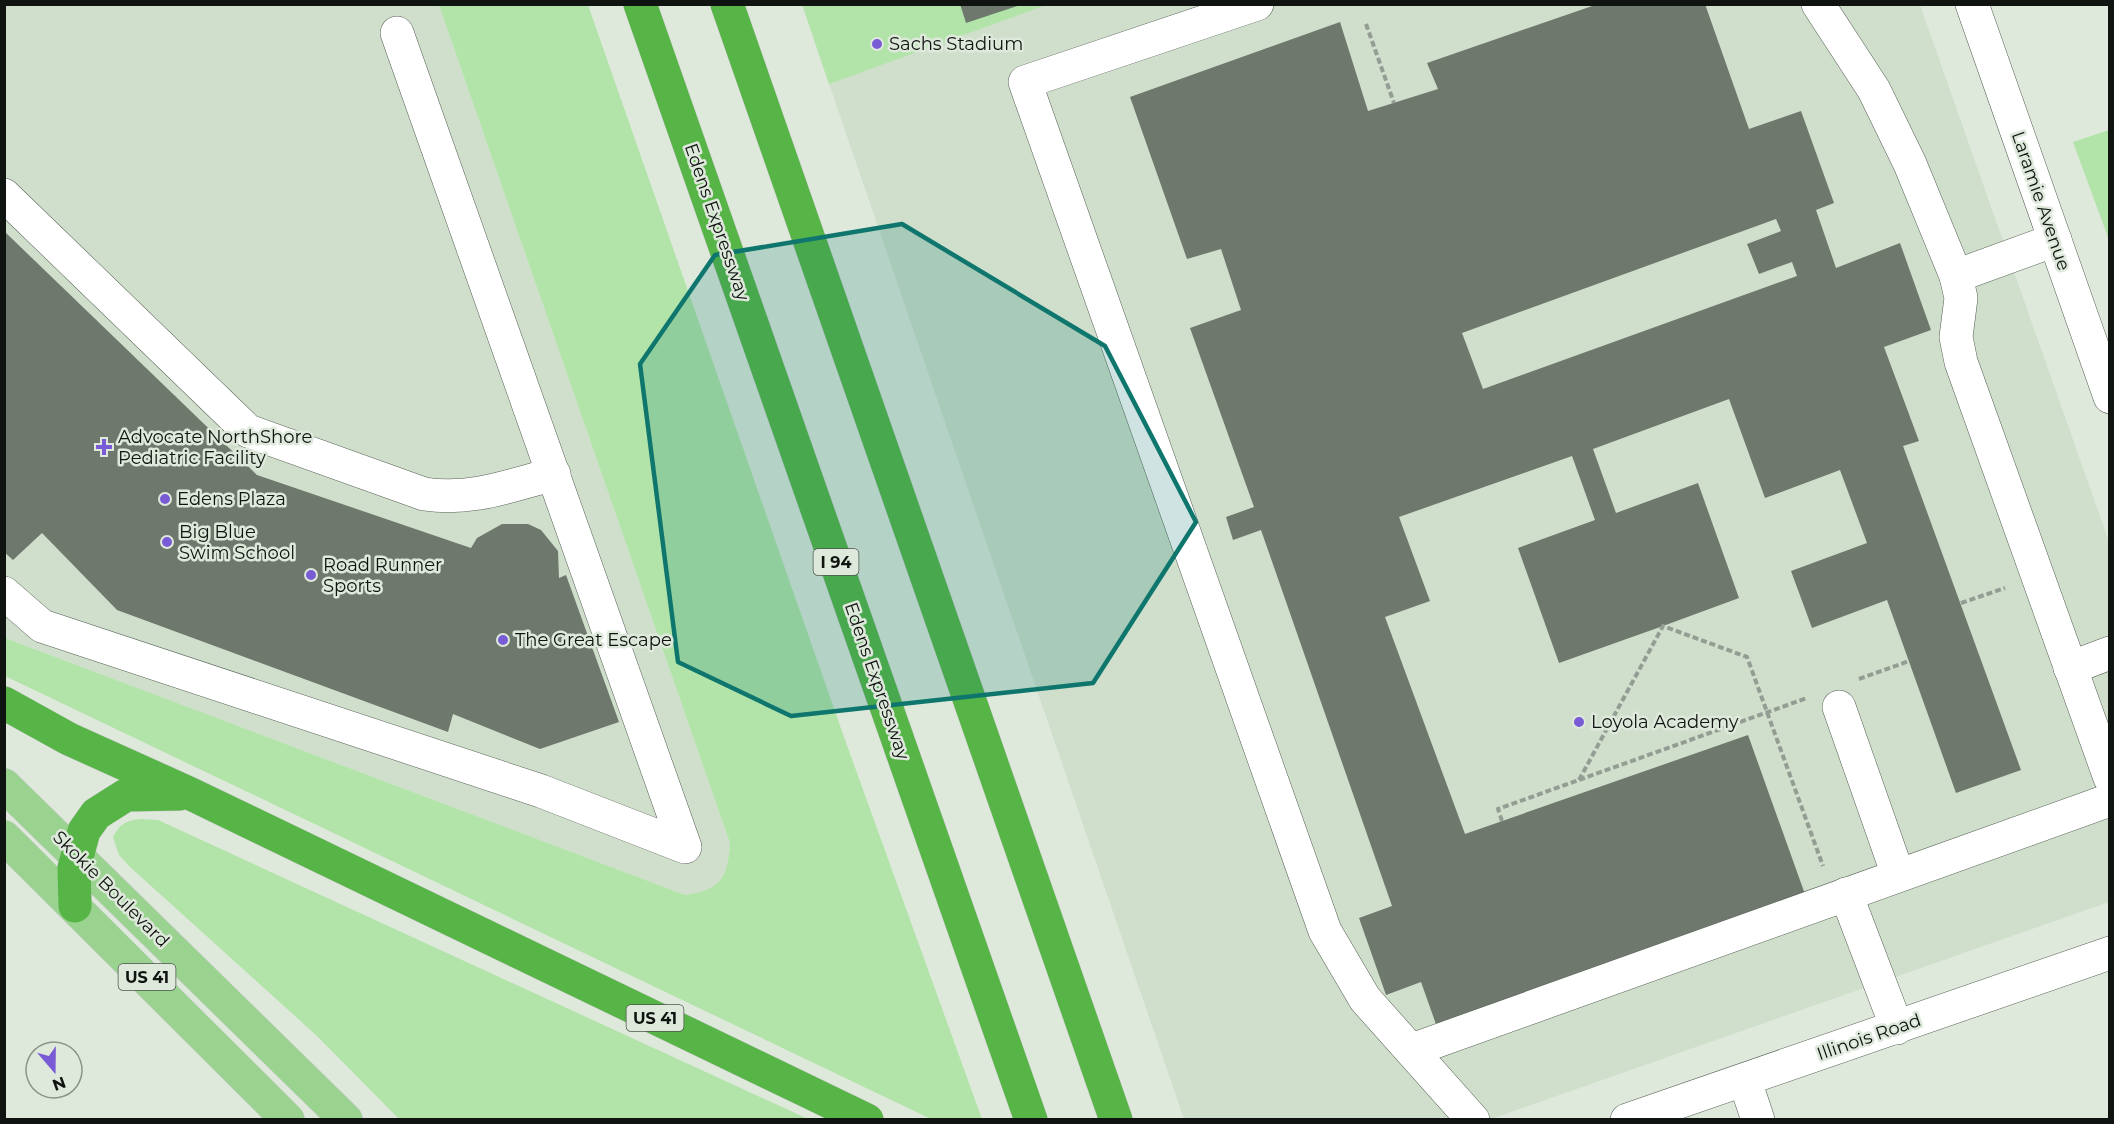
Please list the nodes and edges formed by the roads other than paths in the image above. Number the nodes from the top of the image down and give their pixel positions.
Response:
1 (640, 4) edge
2 (727, 4) edge
3 (1257, 4) edge
4 (1818, 4) edge
5 (1972, 4) edge
6 (397, 33) dead end
7 (4, 195) edge
8 (2055, 240) junction
9 (1956, 276) junction
10 (2109, 397) edge
11 (554, 474) junction
12 (4, 593) edge
13 (2109, 653) edge
14 (2070, 668) junction
15 (1835, 695) road end
16 (4, 703) edge
17 (2109, 778) edge
18 (4, 785) edge
19 (191, 794) junction
20 (2109, 800) edge
21 (4, 837) edge
22 (78, 854) junction
23 (1898, 875) junction
24 (1840, 896) junction
25 (75, 906) junction
26 (2109, 953) edge
27 (1897, 1028) junction
28 (1412, 1050) junction
29 (1745, 1081) junction
30 (288, 1119) edge
31 (346, 1119) edge
32 (867, 1119) edge
33 (1031, 1119) edge
34 (1116, 1119) edge
35 (1473, 1119) edge
36 (1627, 1119) edge
37 (1758, 1119) edge

1 - 33 highway, Edens Expressway / I 94
2 - 34 highway
3 - 28 street
4 - 9 street
5 - 8 street, Laramie Avenue
6 - 11 street
7 - 11 street
8 - 9 street
8 - 10 street, Laramie Avenue
9 - 14 street
11 - 12 street
13 - 14 street
14 - 17 street
15 - 23 street
16 - 19 highway, US 41
18 - 22 main road, Skokie Boulevard / US 41
19 - 22 highway
19 - 32 highway, US 41
20 - 23 street
21 - 25 main road, Skokie Boulevard / US 41
22 - 25 highway
22 - 31 main road, Skokie Boulevard / US 41
23 - 24 street
24 - 27 street
24 - 28 street
25 - 30 main road, Skokie Boulevard / US 41
26 - 27 street, Illinois Road
27 - 29 street, Illinois Road
28 - 35 street
29 - 36 street, Illinois Road
29 - 37 street

